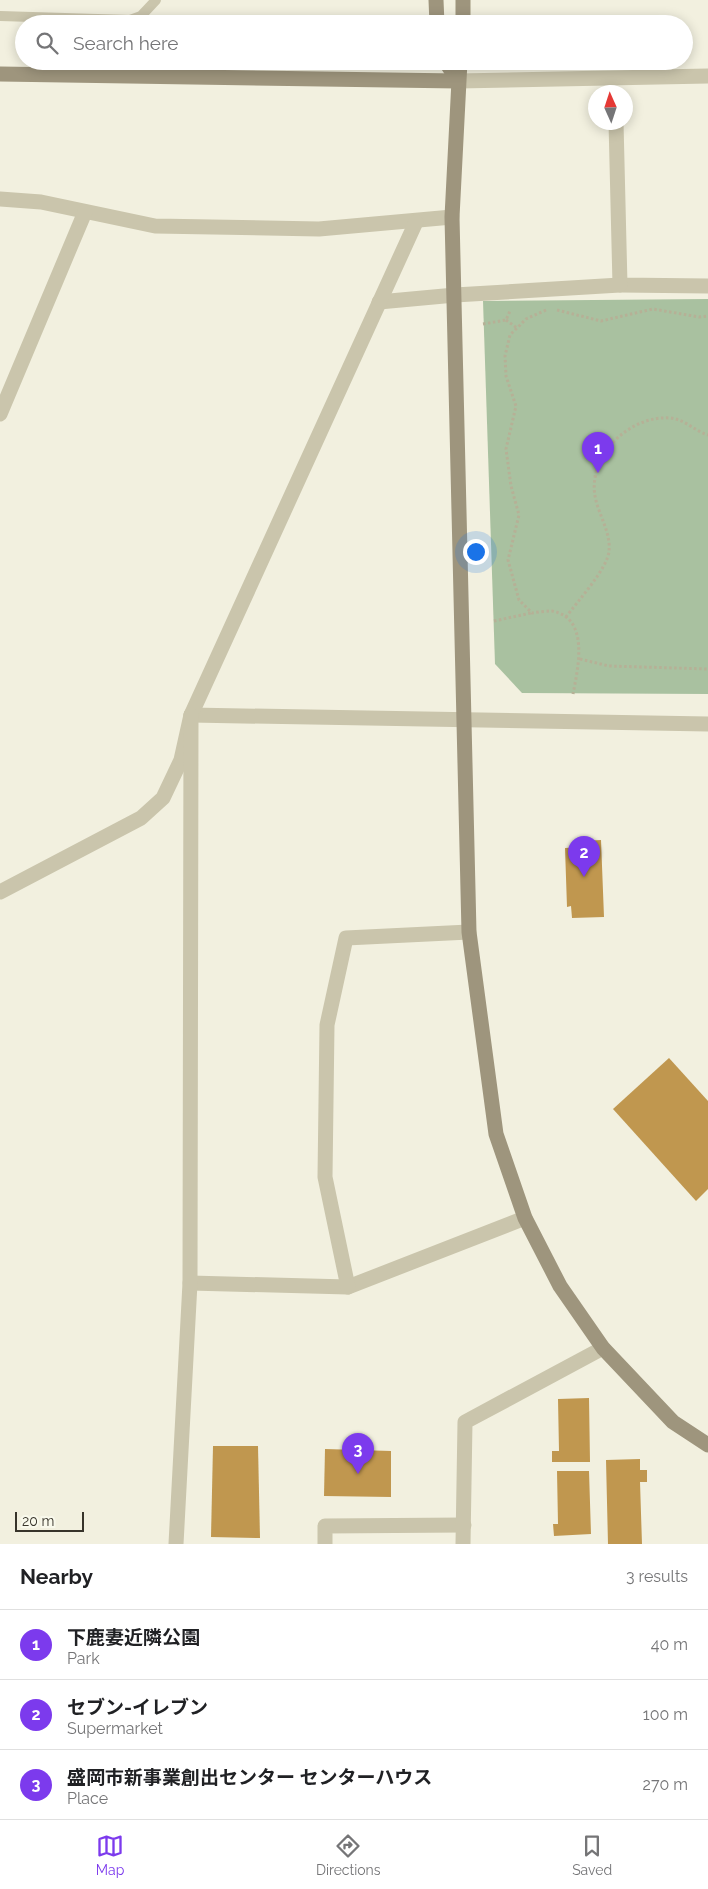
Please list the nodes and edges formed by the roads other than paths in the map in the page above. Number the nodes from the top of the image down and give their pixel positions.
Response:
1 (156, 0) edge
2 (436, 0) edge
3 (463, 0) edge
4 (142, 15) edge
5 (437, 15) edge
6 (463, 15) edge
7 (0, 16) edge
8 (15, 17) edge
9 (46, 70) edge
10 (129, 70) edge
11 (451, 70) edge
12 (459, 70) edge
13 (0, 74) edge
14 (708, 76) edge
15 (458, 81) junction
16 (588, 85) edge
17 (625, 85) edge
18 (616, 130) edge
19 (0, 199) edge
20 (85, 212) junction
21 (452, 217) junction
22 (416, 222) junction
23 (620, 285) junction
24 (708, 286) edge
25 (455, 295) junction
26 (379, 302) junction
27 (0, 414) edge
28 (191, 715) junction
29 (462, 719) junction
30 (708, 724) edge
31 (0, 892) edge
32 (468, 932) junction
33 (525, 1218) junction
34 (190, 1282) junction
35 (348, 1287) junction
36 (604, 1348) junction
37 (708, 1445) edge
38 (464, 1525) junction
39 (176, 1544) edge
40 (325, 1544) edge
41 (463, 1544) edge

1 - 4 lane
2 - 5 street
3 - 6 street
7 - 8 lane
9 - 13 street
10 - 15 street
11 - 15 street
12 - 15 street
14 - 17 street
15 - 16 street
15 - 21 street
18 - 23 street
19 - 20 street
20 - 22 street
20 - 27 street
21 - 22 street
21 - 25 street
22 - 26 street
23 - 24 street
23 - 25 street
25 - 26 street
25 - 29 street
26 - 28 street
28 - 29 street
28 - 31 street
28 - 34 street
29 - 30 street
29 - 32 street
32 - 33 street
32 - 35 street
33 - 35 street
33 - 36 street
34 - 35 street
34 - 39 street
36 - 37 street
36 - 38 street
38 - 40 street
38 - 41 street

